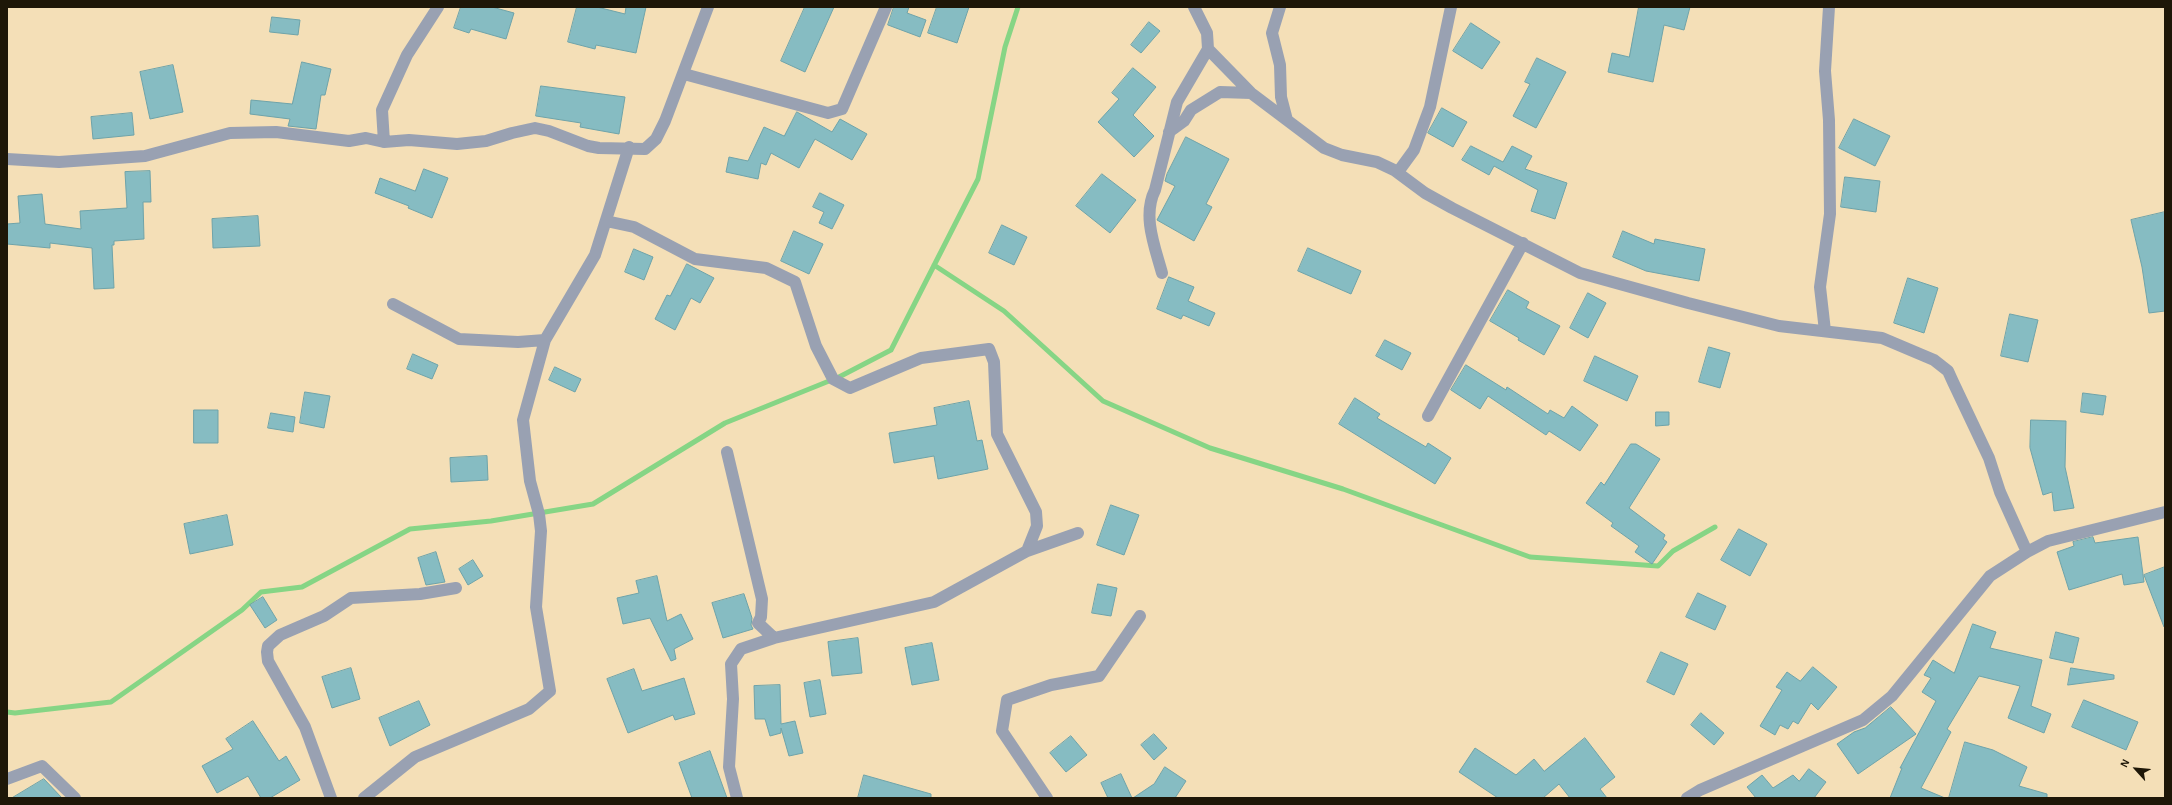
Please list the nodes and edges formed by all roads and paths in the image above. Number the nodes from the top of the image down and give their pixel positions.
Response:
1 (438, 7) edge
2 (708, 7) edge
3 (886, 7) edge
4 (1194, 7) edge
5 (1280, 7) edge
6 (1451, 7) edge
7 (1829, 7) edge
8 (1208, 49) junction
9 (684, 74) junction
10 (1251, 93) junction
11 (1287, 120) junction
12 (1170, 132) junction
13 (384, 142) junction
14 (629, 147) junction
15 (7, 159) edge
16 (1398, 172) junction
17 (606, 221) junction
18 (1523, 243) junction
19 (1162, 273) dead end
20 (393, 304) dead end
21 (1825, 331) junction
22 (545, 340) junction
23 (1428, 416) dead end
24 (727, 452) dead end
25 (2165, 512) edge
26 (1078, 533) dead end
27 (1027, 551) junction
28 (2027, 552) junction
29 (456, 588) dead end
30 (1140, 616) dead end
31 (774, 638) junction
32 (7, 779) edge
33 (75, 798) edge
34 (331, 798) edge
35 (364, 798) edge
36 (738, 798) edge
37 (1047, 798) edge
38 (1687, 798) edge

1 - 13 street
2 - 9 street
3 - 9 street
4 - 8 street
5 - 11 street
6 - 16 street
7 - 21 street
8 - 10 street
8 - 12 street
9 - 14 street
10 - 11 street
10 - 12 street
11 - 16 street
12 - 19 street
13 - 14 street
13 - 15 street
14 - 17 street
16 - 18 street
17 - 22 street
17 - 27 street
18 - 21 street
18 - 23 street
20 - 22 street
21 - 28 street
22 - 35 street
24 - 31 street
25 - 28 street
26 - 27 street
27 - 31 street
28 - 38 street
29 - 34 street
30 - 37 street
31 - 36 street
32 - 33 street

